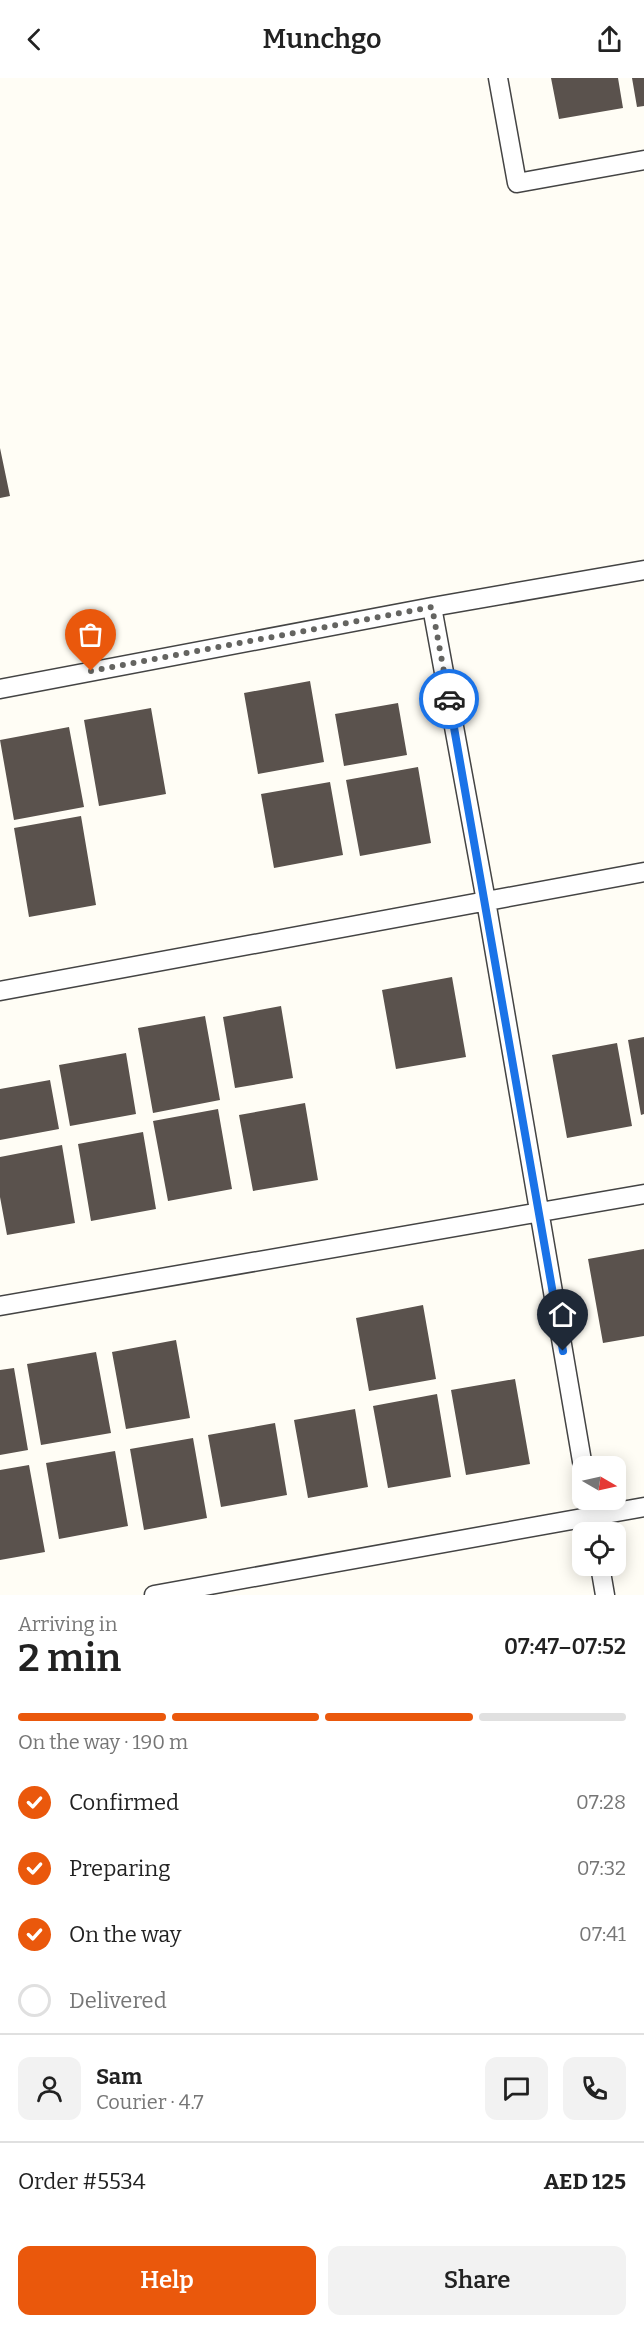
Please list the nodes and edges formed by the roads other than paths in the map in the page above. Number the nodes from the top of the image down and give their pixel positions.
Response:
1 (498, 78) edge
2 (644, 160) edge
3 (644, 570) edge
4 (432, 607) junction
5 (0, 689) edge
6 (644, 872) edge
7 (486, 901) junction
8 (0, 991) edge
9 (644, 1194) edge
10 (539, 1212) junction
11 (0, 1306) edge
12 (581, 1456) edge
13 (644, 1507) edge
14 (592, 1516) edge
15 (602, 1576) edge
16 (154, 1595) edge
17 (605, 1595) edge

1 - 2 street
3 - 4 street
4 - 5 street
4 - 7 street
6 - 7 street
7 - 8 street
7 - 10 street
9 - 10 street
10 - 11 street
10 - 12 street
13 - 14 street
14 - 16 street
15 - 17 street

